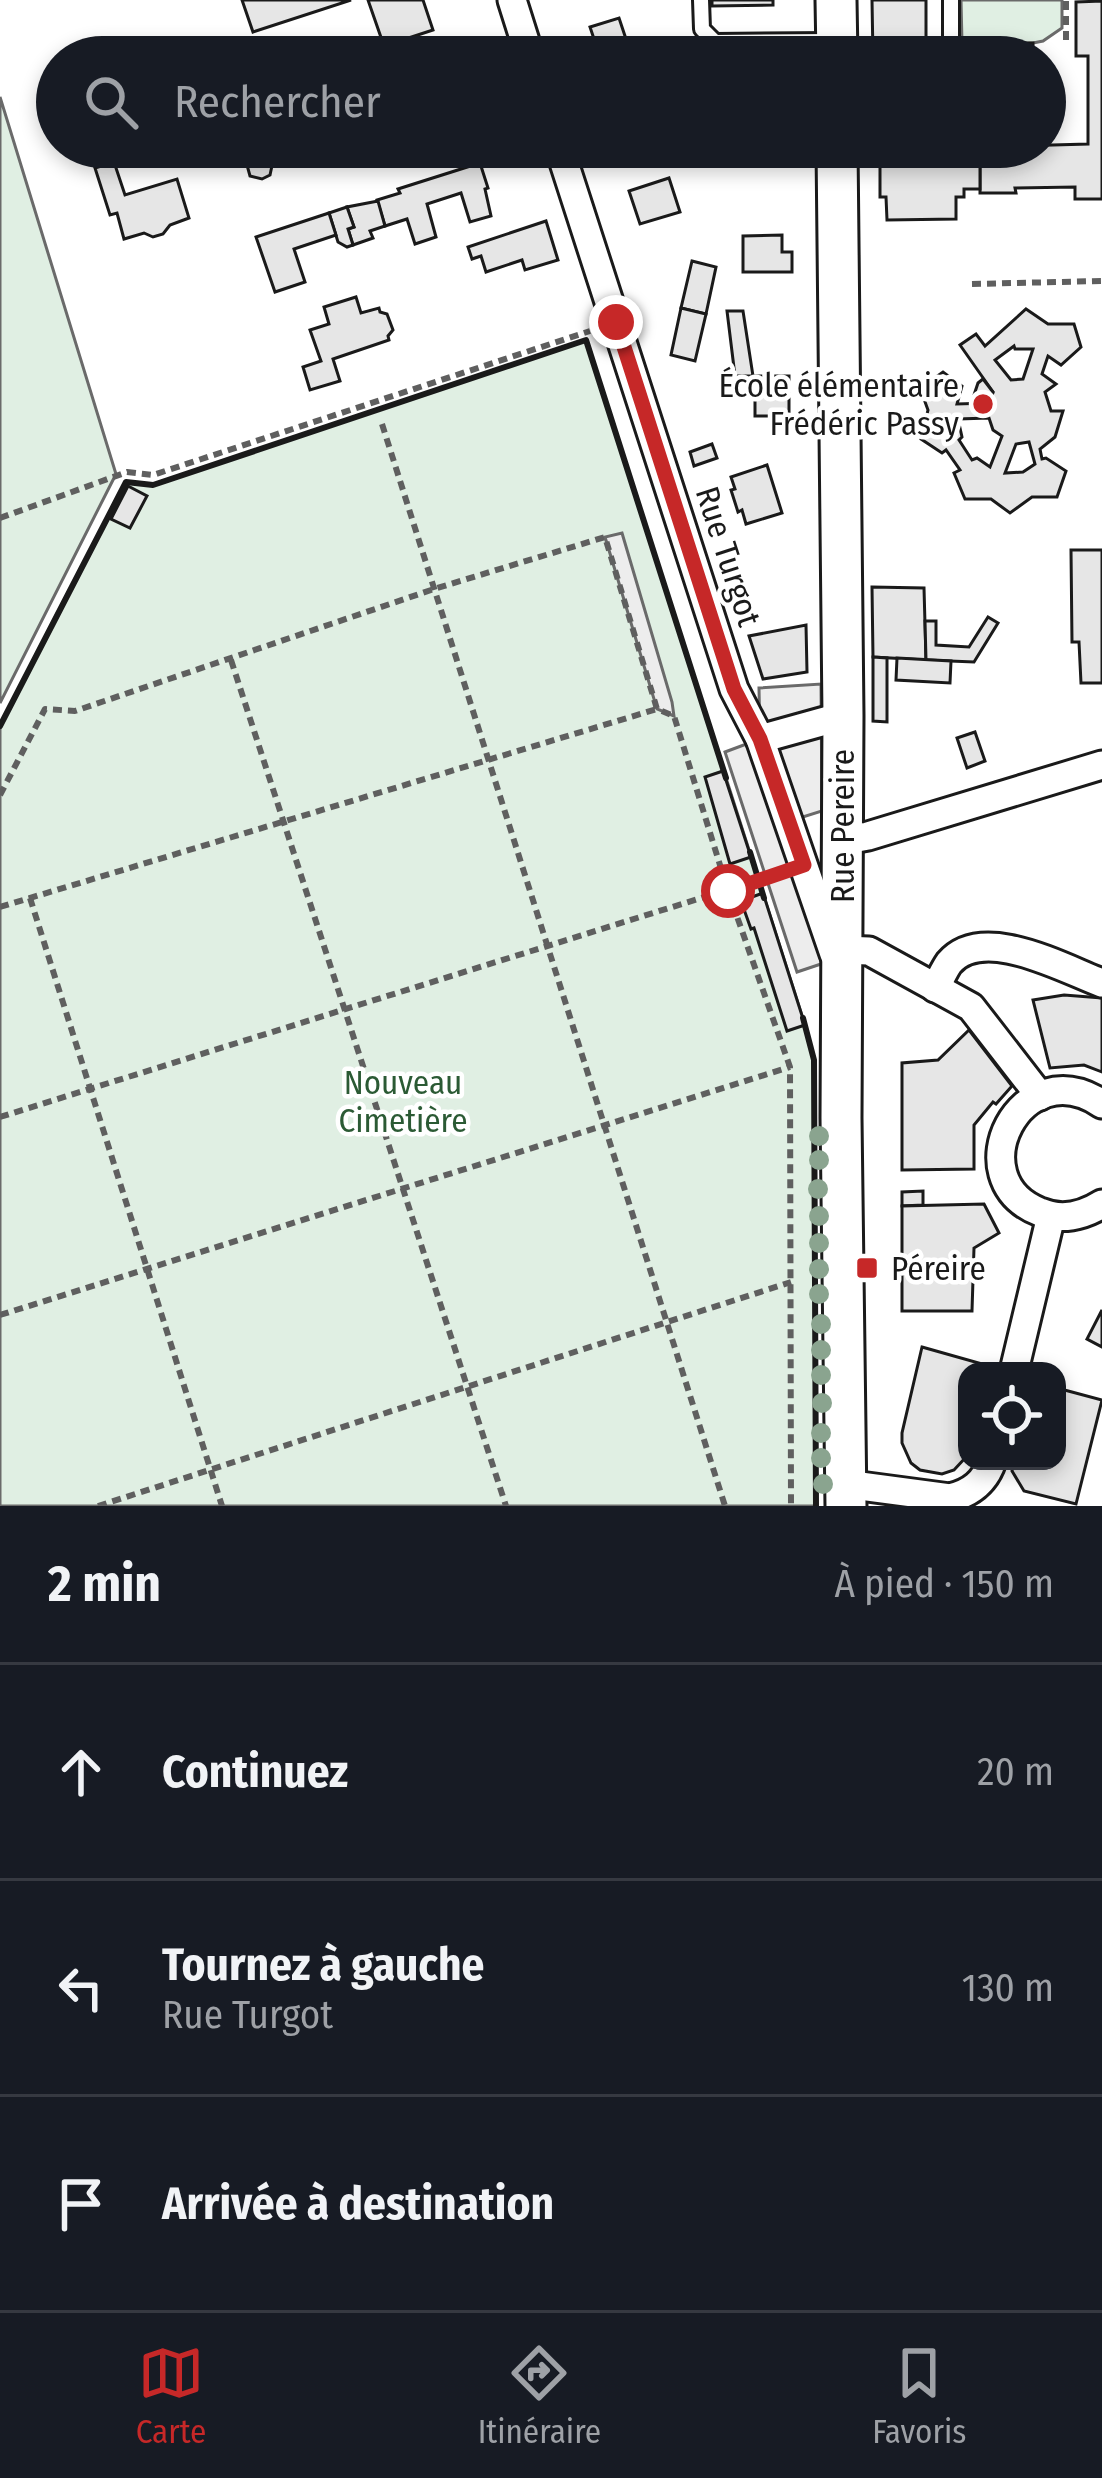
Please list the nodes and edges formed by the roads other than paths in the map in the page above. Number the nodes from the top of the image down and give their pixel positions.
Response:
1 (512, 0) edge
2 (701, 0) edge
3 (836, 0) edge
4 (951, 0) edge
5 (523, 36) edge
6 (709, 36) edge
7 (837, 36) edge
8 (952, 36) edge
9 (566, 168) edge
10 (837, 168) edge
11 (843, 716) junction
12 (760, 739) junction
13 (1102, 765) edge
14 (841, 841) junction
15 (842, 967) junction
16 (1102, 983) edge
17 (935, 988) junction
18 (1040, 1096) junction
19 (1102, 1104) edge
20 (1102, 1204) edge
21 (1052, 1216) junction
22 (1016, 1362) edge
23 (987, 1470) edge
24 (846, 1495) edge

1 - 5 street
2 - 6 lane
3 - 7 street
4 - 8 lane
9 - 12 street, Rue Turgot
10 - 11 street, Rue Pereire
11 - 12 street
11 - 14 street, Rue Pereire
12 - 15 street, Rue Turgot
13 - 14 street
14 - 15 street, Rue Pereire
15 - 17 street
15 - 24 street, Rue Pereire
16 - 17 street
17 - 18 street
18 - 19 street
18 - 21 street
20 - 21 street
21 - 22 street
23 - 24 street

